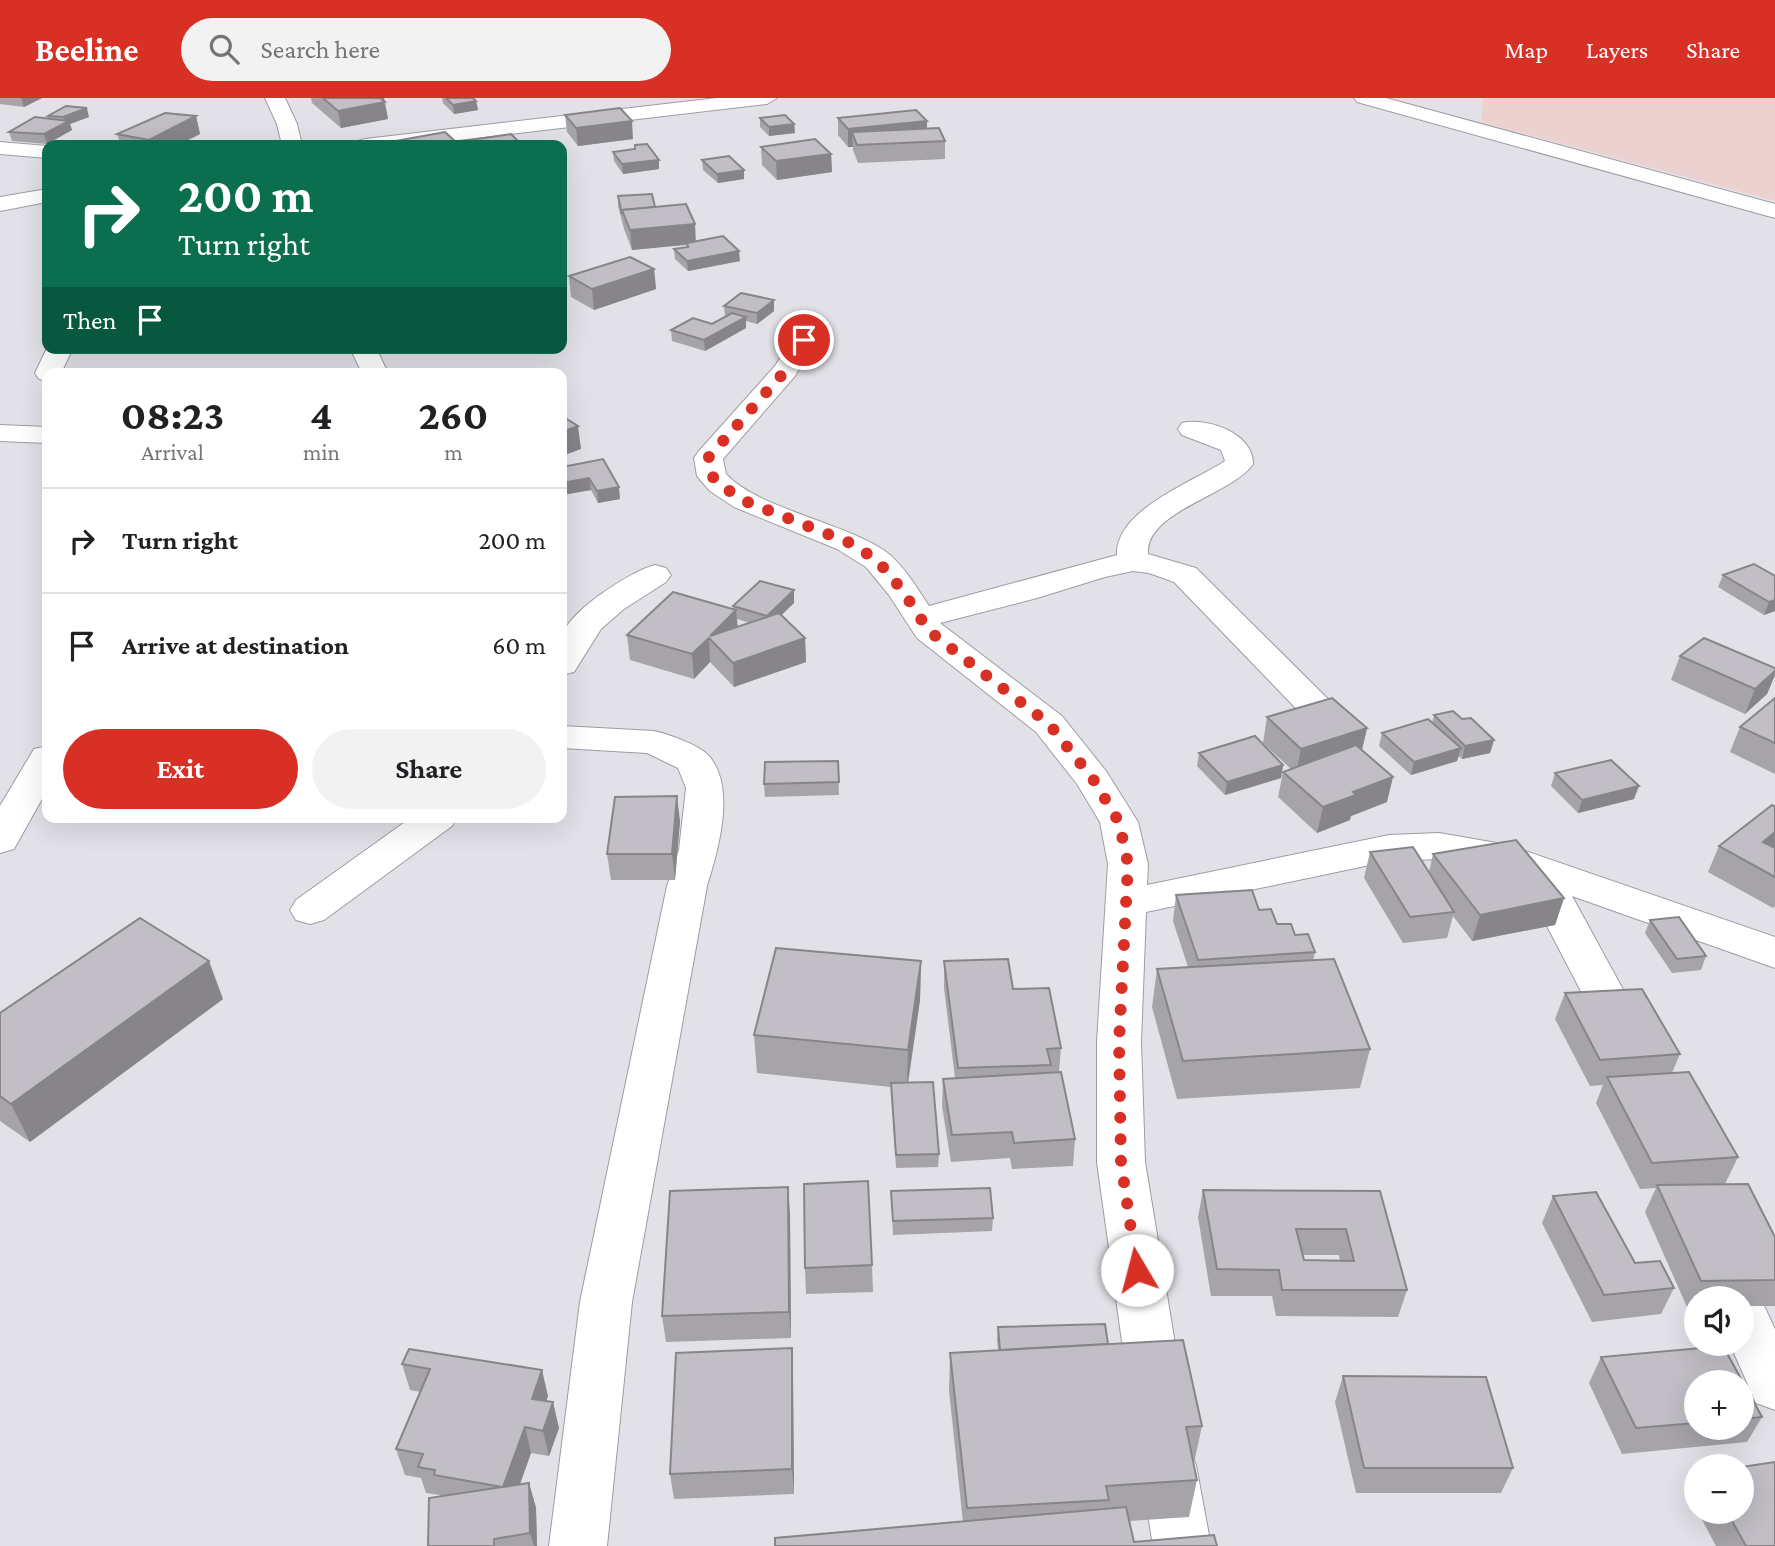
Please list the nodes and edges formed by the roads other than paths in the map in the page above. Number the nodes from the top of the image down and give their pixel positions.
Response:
1 (275, 98) edge
2 (767, 98) edge
3 (1364, 98) edge
4 (291, 140) edge
5 (408, 140) edge
6 (0, 148) edge
7 (42, 152) edge
8 (42, 197) edge
9 (0, 204) edge
10 (1775, 211) edge
11 (804, 340) dead end
12 (1192, 429) dead end
13 (0, 433) edge
14 (42, 435) edge
15 (1133, 562) junction
16 (655, 575) dead end
17 (920, 618) junction
18 (567, 656) edge
19 (1323, 715) edge
20 (567, 737) edge
21 (42, 766) edge
22 (430, 823) edge
23 (0, 840) edge
24 (1536, 868) junction
25 (1125, 903) junction
26 (310, 910) dead end
27 (1775, 953) edge
28 (1646, 1079) edge
29 (1754, 1337) edge
30 (1775, 1386) edge
31 (578, 1546) edge
32 (1182, 1546) edge

1 - 4 street
2 - 5 street
3 - 10 street
6 - 7 street
8 - 9 street
11 - 17 street
12 - 15 street
13 - 14 street
15 - 17 street
15 - 19 street
16 - 18 street
17 - 25 street
20 - 31 street
21 - 23 street
22 - 26 street
24 - 25 street
24 - 27 street
24 - 28 street
25 - 32 street
29 - 30 street

